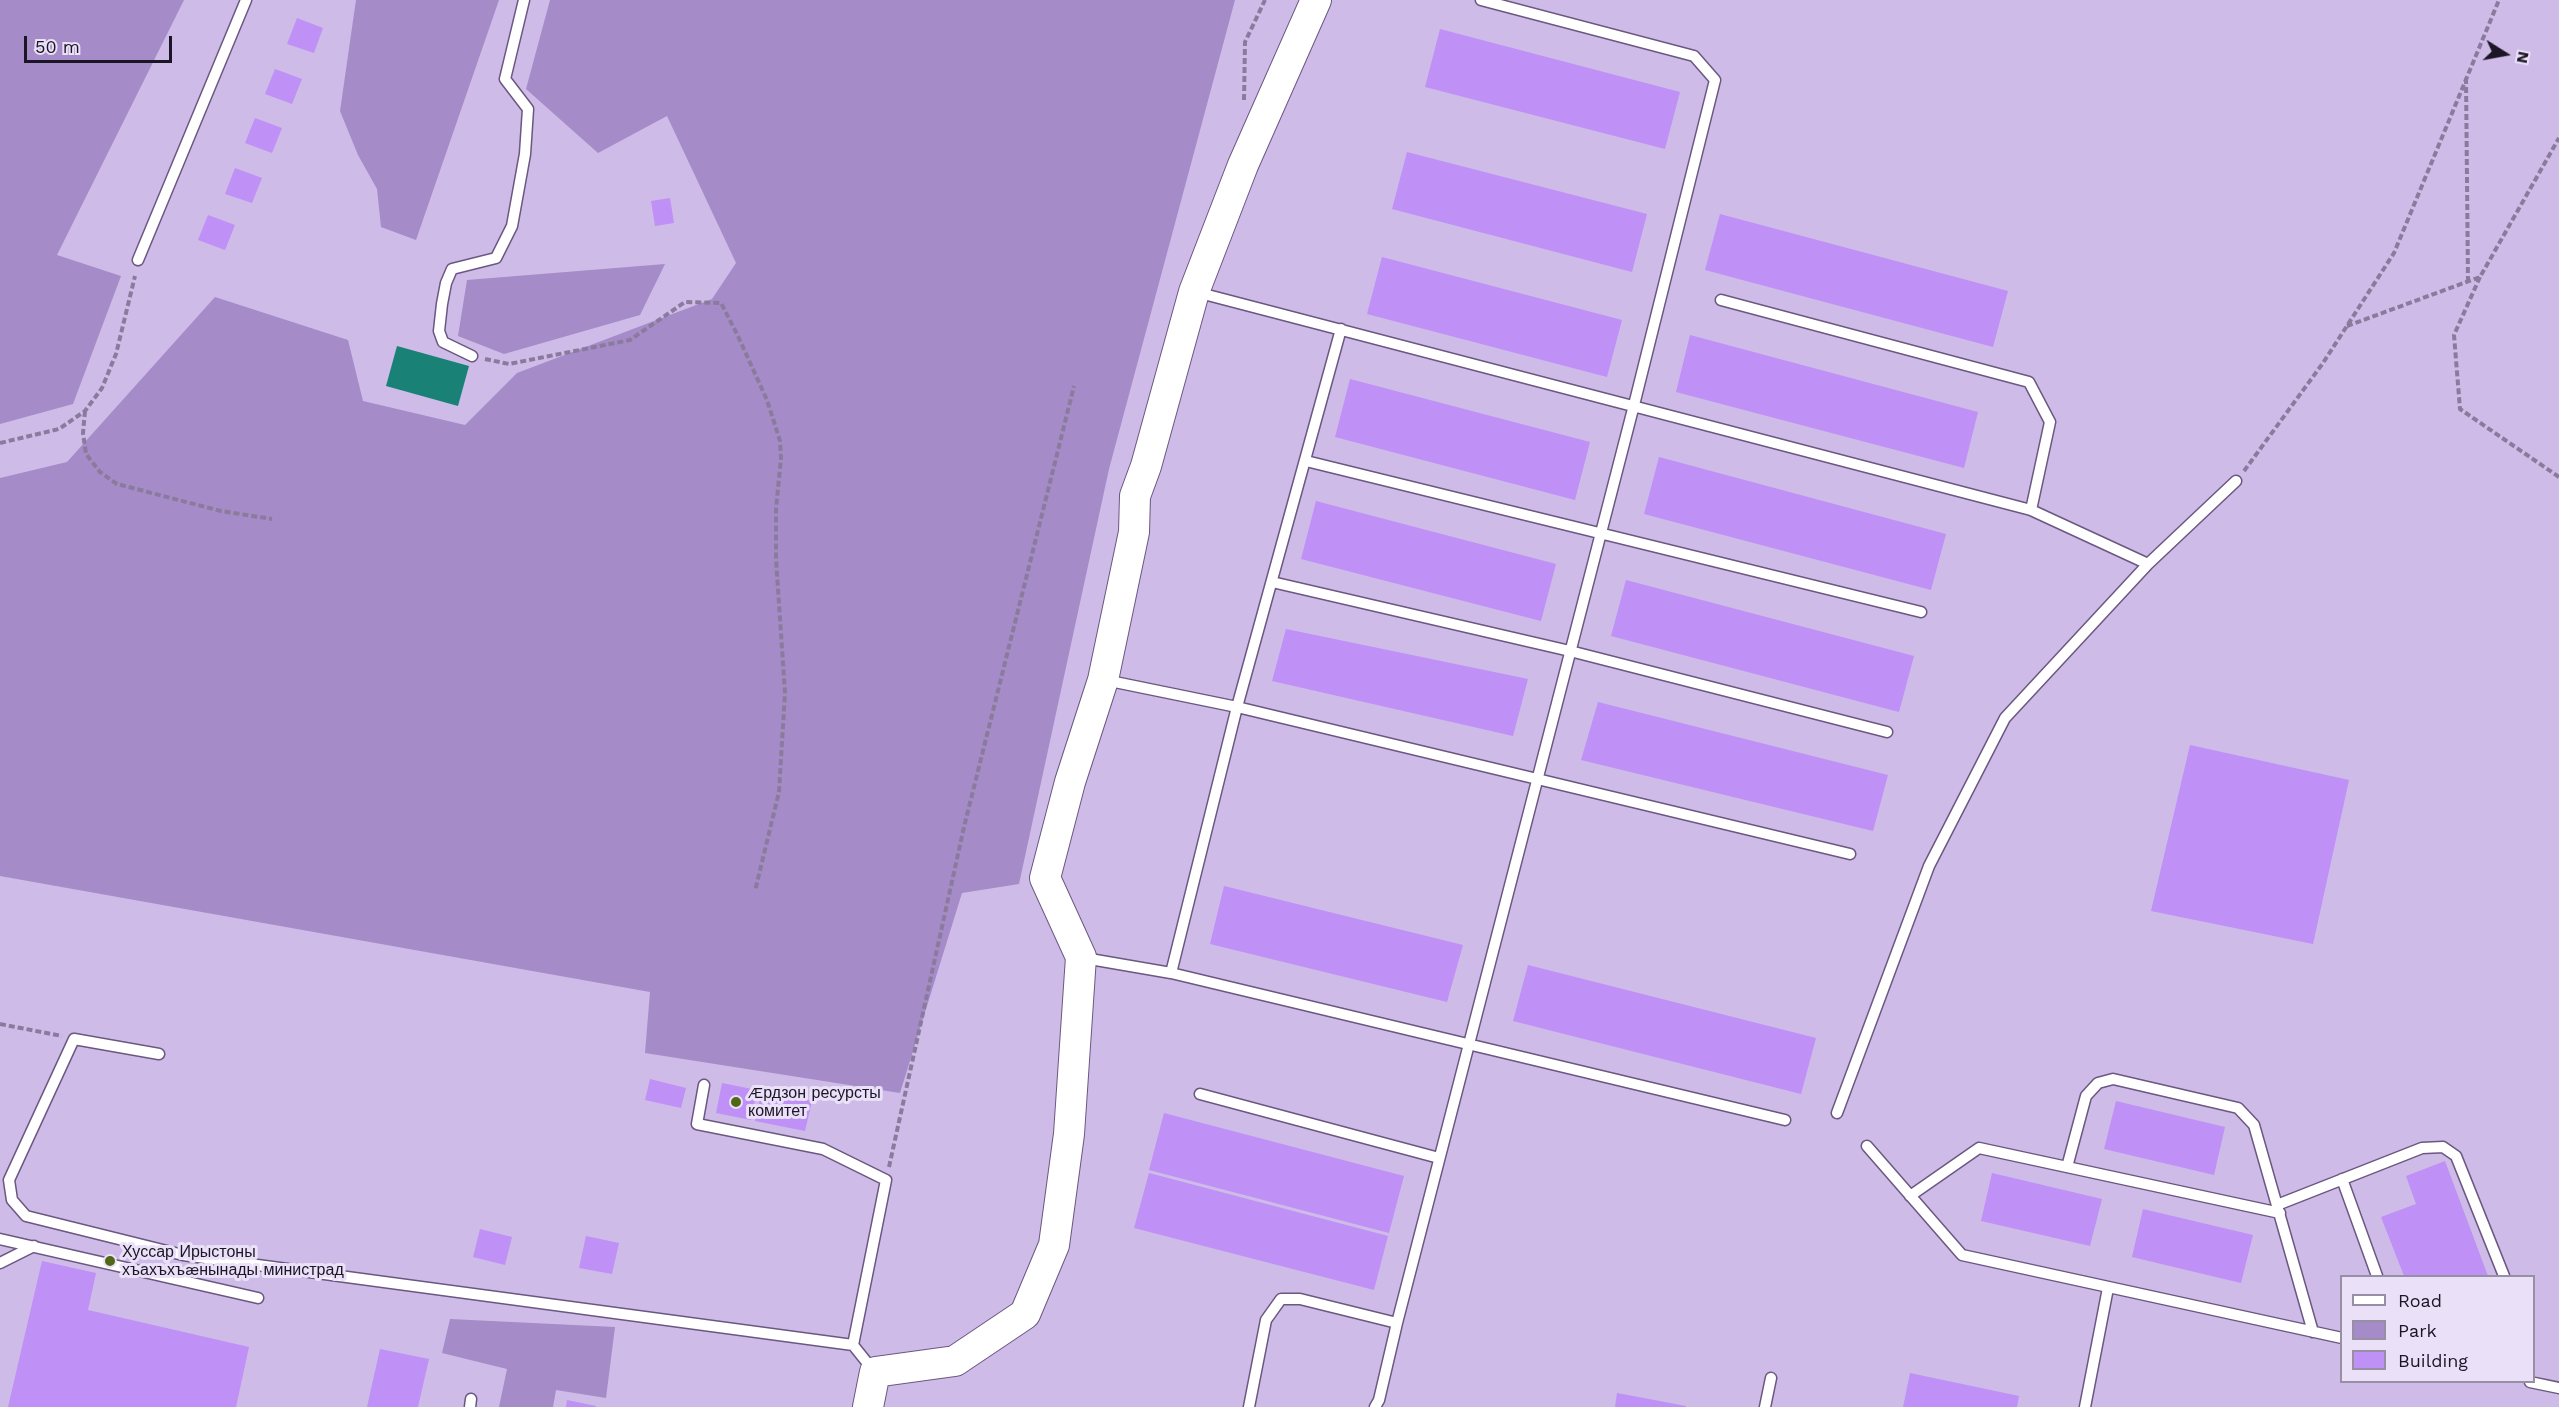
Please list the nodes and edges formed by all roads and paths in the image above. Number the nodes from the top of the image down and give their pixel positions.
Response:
1 (246, 0) edge
2 (524, 0) edge
3 (1264, 0) edge
4 (1316, 0) edge
5 (1481, 0) edge
6 (2499, 0) edge
7 (2466, 76) junction
8 (1244, 109) dead end
9 (2559, 138) edge
10 (138, 260) dead end
11 (135, 276) dead end
12 (2480, 277) junction
13 (2468, 281) junction
14 (1194, 292) junction
15 (1721, 300) dead end
16 (2347, 326) junction
17 (1341, 329) junction
18 (472, 356) joint
19 (1074, 386) dead end
20 (1634, 405) junction
21 (85, 411) junction
22 (0, 443) edge
23 (1306, 460) junction
24 (2559, 477) edge
25 (2236, 481) joint
26 (2031, 510) junction
27 (272, 519) dead end
28 (1600, 532) junction
29 (2148, 564) junction
30 (1272, 582) junction
31 (1921, 612) dead end
32 (1570, 651) junction
33 (1103, 680) junction
34 (1237, 707) junction
35 (1887, 732) dead end
36 (1538, 778) junction
37 (1850, 854) dead end
38 (755, 891) dead end
39 (1081, 957) junction
40 (1171, 973) junction
41 (0, 1024) edge
42 (74, 1039) junction
43 (1471, 1043) junction
44 (159, 1054) dead end
45 (704, 1085) dead end
46 (1200, 1094) dead end
47 (1837, 1113) dead end
48 (1785, 1120) dead end
49 (1867, 1146) dead end
50 (1439, 1158) junction
51 (2067, 1167) junction
52 (2342, 1179) junction
53 (886, 1180) junction
54 (1910, 1196) junction
55 (2278, 1209) junction
56 (0, 1239) edge
57 (34, 1246) junction
58 (0, 1263) edge
59 (2377, 1275) edge
60 (2504, 1275) edge
61 (2108, 1288) junction
62 (258, 1298) dead end
63 (1397, 1323) junction
64 (2313, 1332) junction
65 (2340, 1338) edge
66 (853, 1345) junction
67 (875, 1372) junction
68 (1770, 1378) dead end
69 (2535, 1383) edge
70 (2559, 1388) edge
71 (867, 1407) edge
72 (1249, 1407) edge
73 (1375, 1407) edge
74 (1765, 1407) edge
75 (2085, 1407) edge

1 - 10 lane
2 - 18 lane
3 - 8 path
4 - 14 street
5 - 20 lane
6 - 7 path
7 - 13 path
7 - 16 path
9 - 12 path
11 - 21 path
12 - 13 path
12 - 24 path
13 - 16 path
14 - 17 lane
14 - 33 street
15 - 26 lane
16 - 25 path
17 - 20 lane
17 - 23 lane
18 - 38 path
19 - 53 path
20 - 26 lane
20 - 28 lane
21 - 22 path
21 - 27 path
23 - 28 lane
23 - 30 lane
25 - 29 lane
26 - 29 lane
28 - 31 lane
28 - 32 lane
29 - 47 lane
30 - 32 lane
30 - 34 lane
32 - 35 lane
32 - 36 lane
33 - 34 lane
33 - 39 street
34 - 36 lane
34 - 40 lane
36 - 37 lane
36 - 43 lane
39 - 40 lane
39 - 67 street
40 - 43 lane
41 - 42 path
42 - 44 lane
42 - 66 lane
43 - 48 lane
43 - 50 lane
45 - 53 lane
46 - 50 lane
49 - 54 lane
50 - 63 lane
51 - 54 lane
51 - 55 lane
51 - 55 lane
52 - 55 lane
52 - 59 lane
52 - 60 lane
53 - 66 lane
54 - 61 lane
55 - 64 lane
56 - 57 lane
57 - 58 lane
57 - 62 lane
61 - 64 lane
61 - 75 lane
63 - 72 lane
63 - 73 lane
64 - 65 lane
66 - 67 lane
67 - 71 street
68 - 74 lane
69 - 70 lane

